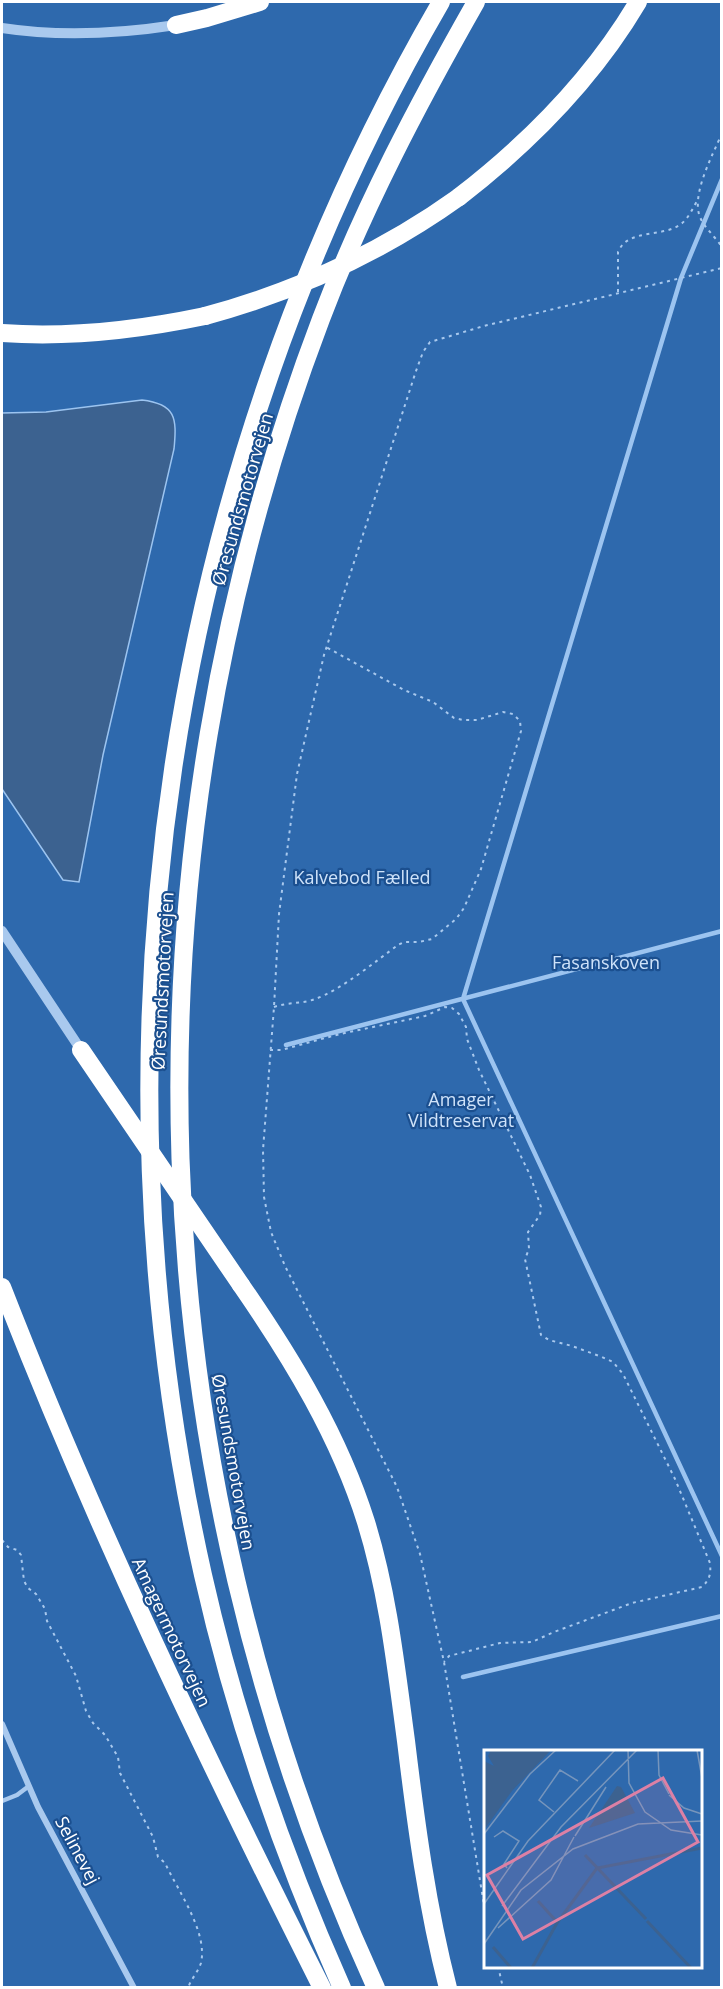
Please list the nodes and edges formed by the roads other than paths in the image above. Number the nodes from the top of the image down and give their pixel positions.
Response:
1 (260, 2) edge
2 (441, 2) edge
3 (476, 2) edge
4 (638, 2) edge
5 (176, 25) joint
6 (2, 28) edge
7 (2, 333) edge
8 (2, 932) edge
9 (81, 1050) joint
10 (2, 1287) edge
11 (2, 1724) edge
12 (29, 1786) junction
13 (2, 1801) edge
14 (134, 1988) edge
15 (322, 1988) edge
16 (342, 1988) edge
17 (376, 1988) edge
18 (448, 1988) edge

1 - 5 highway
2 - 16 highway, Øresundsmotorvejen
3 - 17 highway, Øresundsmotorvejen
4 - 7 highway, bridge
5 - 6 street
8 - 9 street
9 - 18 highway, bridge
10 - 15 highway, Amagermotorvejen
11 - 12 street, Selinevej
12 - 13 lane
12 - 14 street, Selinevej

